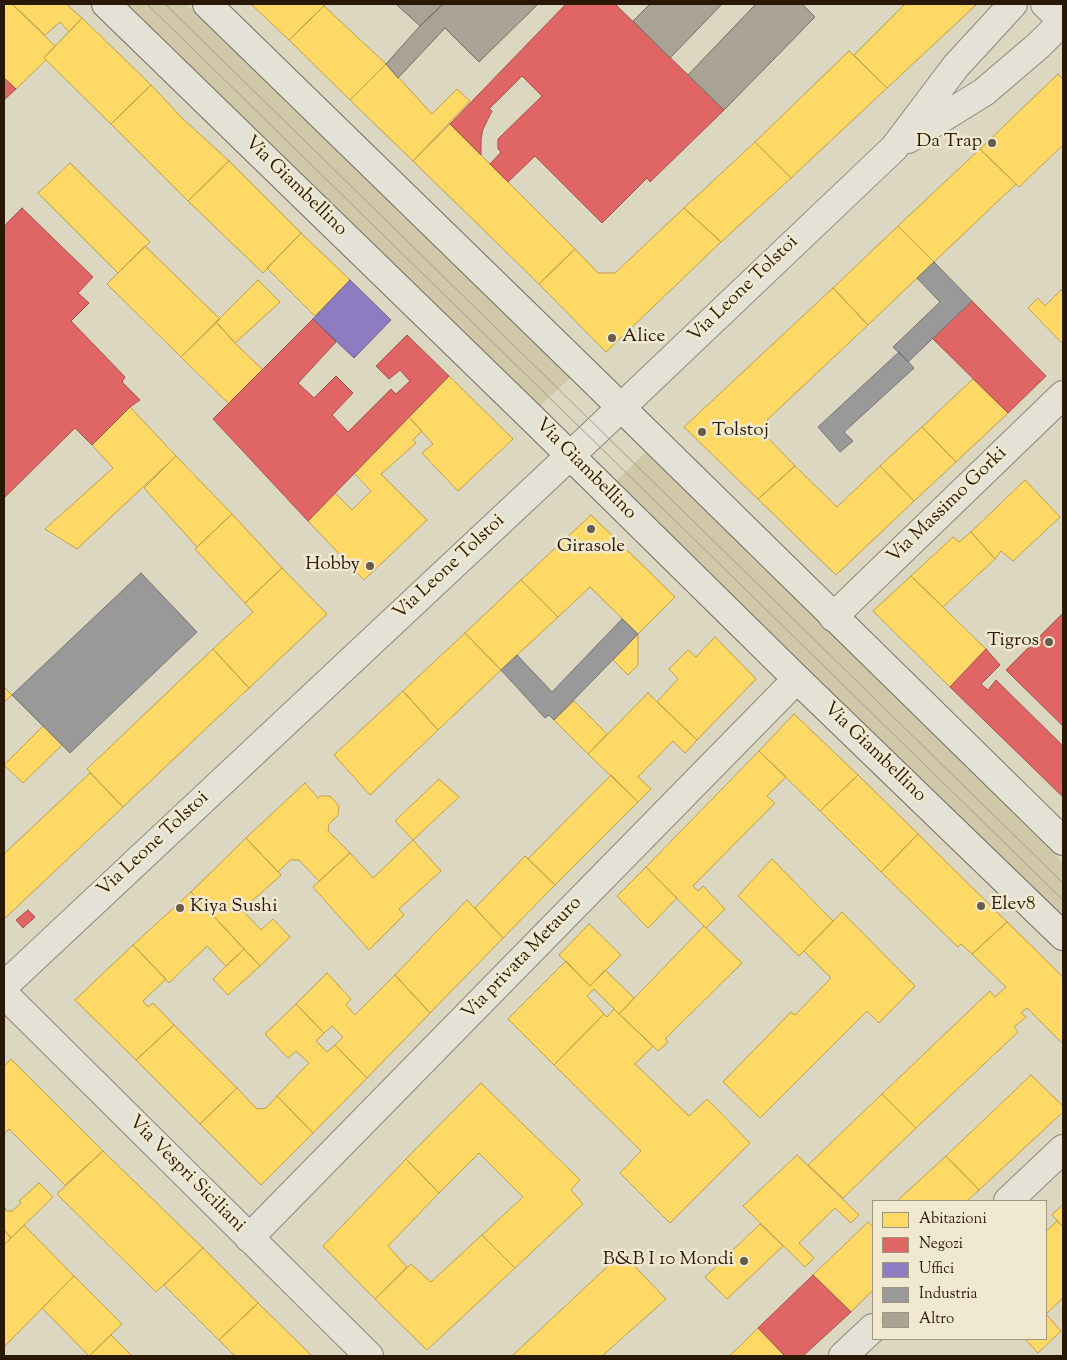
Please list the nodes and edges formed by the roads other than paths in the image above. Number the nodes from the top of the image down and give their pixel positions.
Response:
1 (106, 4) edge
2 (207, 4) edge
3 (1013, 4) edge
4 (1045, 4) edge
5 (1063, 21) edge
6 (894, 148) junction
7 (1063, 395) edge
8 (621, 407) junction
9 (570, 456) junction
10 (833, 617) junction
11 (797, 679) junction
12 (1063, 841) edge
13 (1063, 936) edge
14 (4, 986) edge
15 (4, 994) edge
16 (1063, 1149) edge
17 (1009, 1200) edge
18 (249, 1238) junction
19 (872, 1329) edge
20 (369, 1356) edge
21 (843, 1356) edge

1 - 9 street, Via Giambellino
2 - 8 street
3 - 6 street, Via Leone Tolstoi
4 - 5 street
5 - 6 street, Via Leone Tolstoi
6 - 8 street, Via Leone Tolstoi
7 - 10 street, Via Massimo Gorki
8 - 9 street, Via Leone Tolstoi
8 - 10 street
9 - 11 street, Via Giambellino
9 - 14 street, Via Leone Tolstoi
10 - 12 street
11 - 13 street, Via Giambellino
11 - 18 street, Via privata Metauro
15 - 18 street, Via Vespri Siciliani
16 - 17 street
18 - 20 street, Via Vespri Siciliani
19 - 21 street

